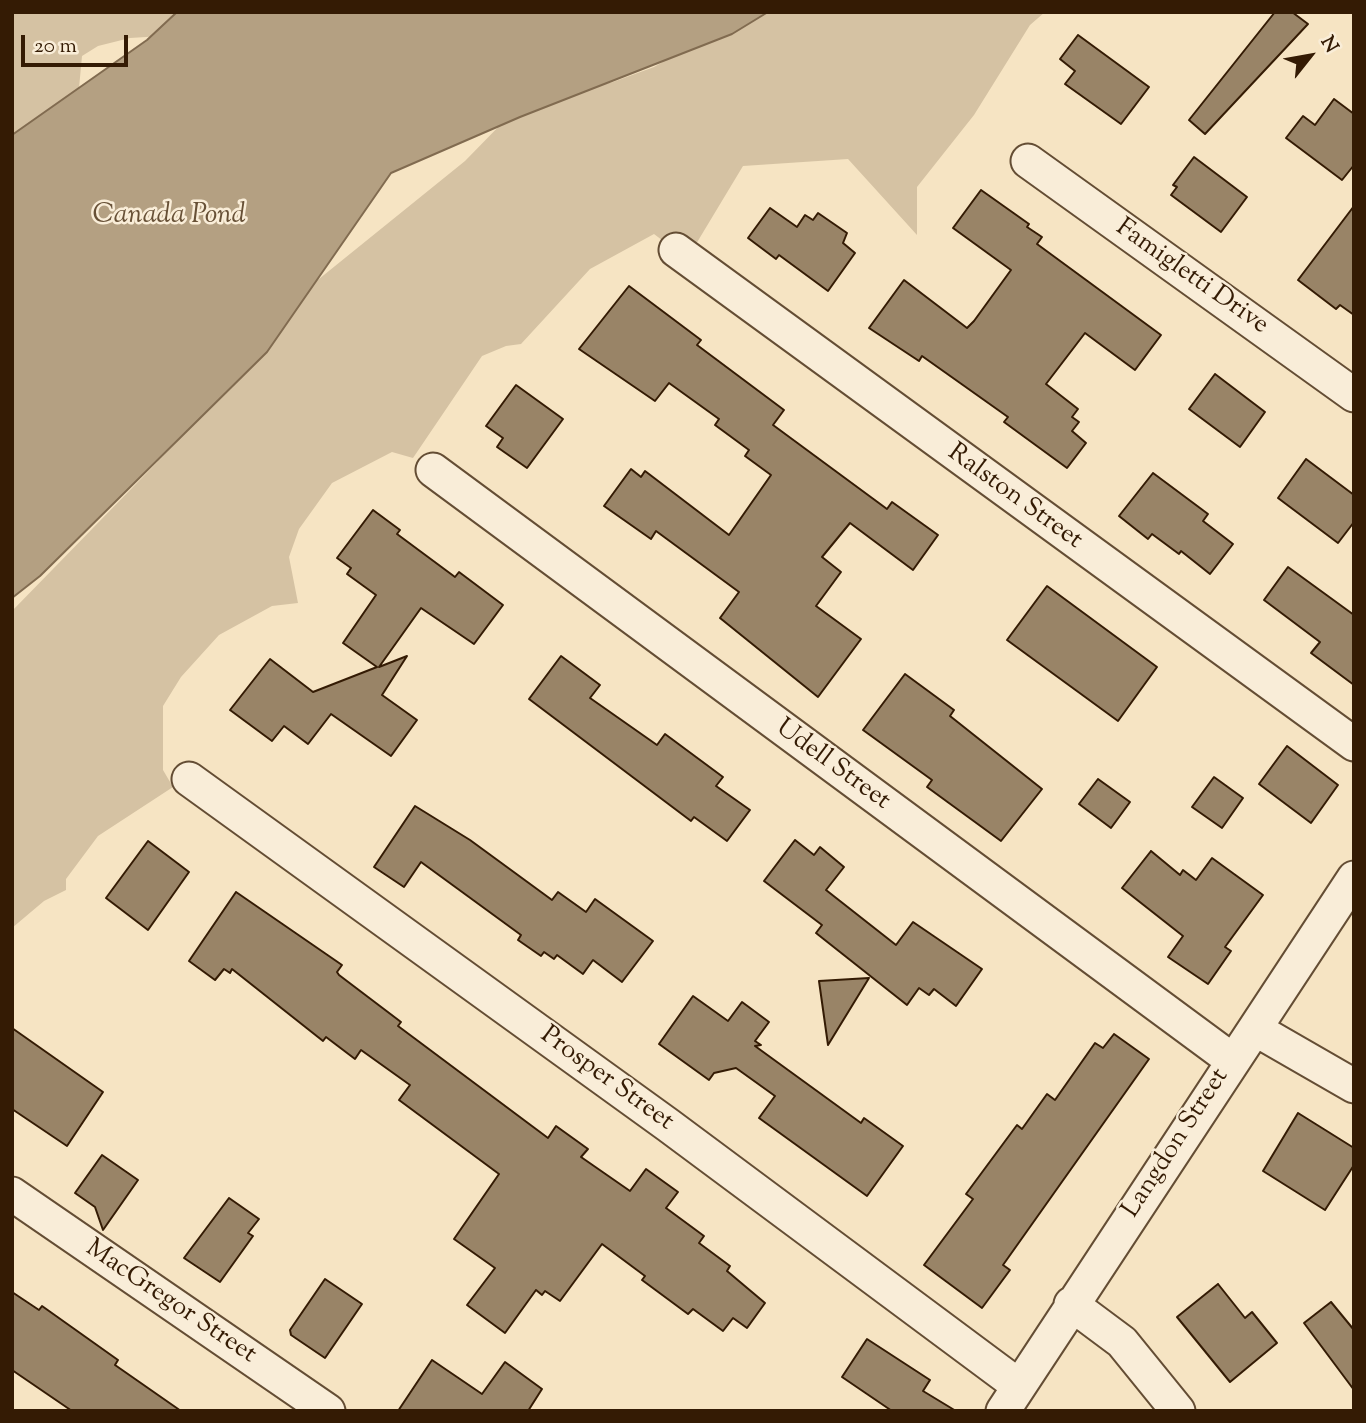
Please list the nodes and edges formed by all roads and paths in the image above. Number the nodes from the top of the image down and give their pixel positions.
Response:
1 (1028, 161) dead end
2 (676, 250) dead end
3 (1354, 396) edge
4 (433, 470) dead end
5 (1354, 744) edge
6 (189, 779) dead end
7 (1354, 878) edge
8 (1255, 1028) junction
9 (1232, 1060) junction
10 (1354, 1086) edge
11 (12, 1194) edge
12 (1071, 1304) junction
13 (1011, 1398) edge
14 (328, 1411) edge
15 (1178, 1411) edge

1 - 3 street, Famigletti Drive
2 - 5 street, Ralston Street
4 - 9 street, Udell Street
6 - 13 street, Prosper Street
7 - 8 street, Langdon Street
8 - 9 street, Langdon Street
8 - 10 street
9 - 12 street, Langdon Street
11 - 14 street, MacGregor Street
12 - 13 street, Langdon Street
12 - 15 street

